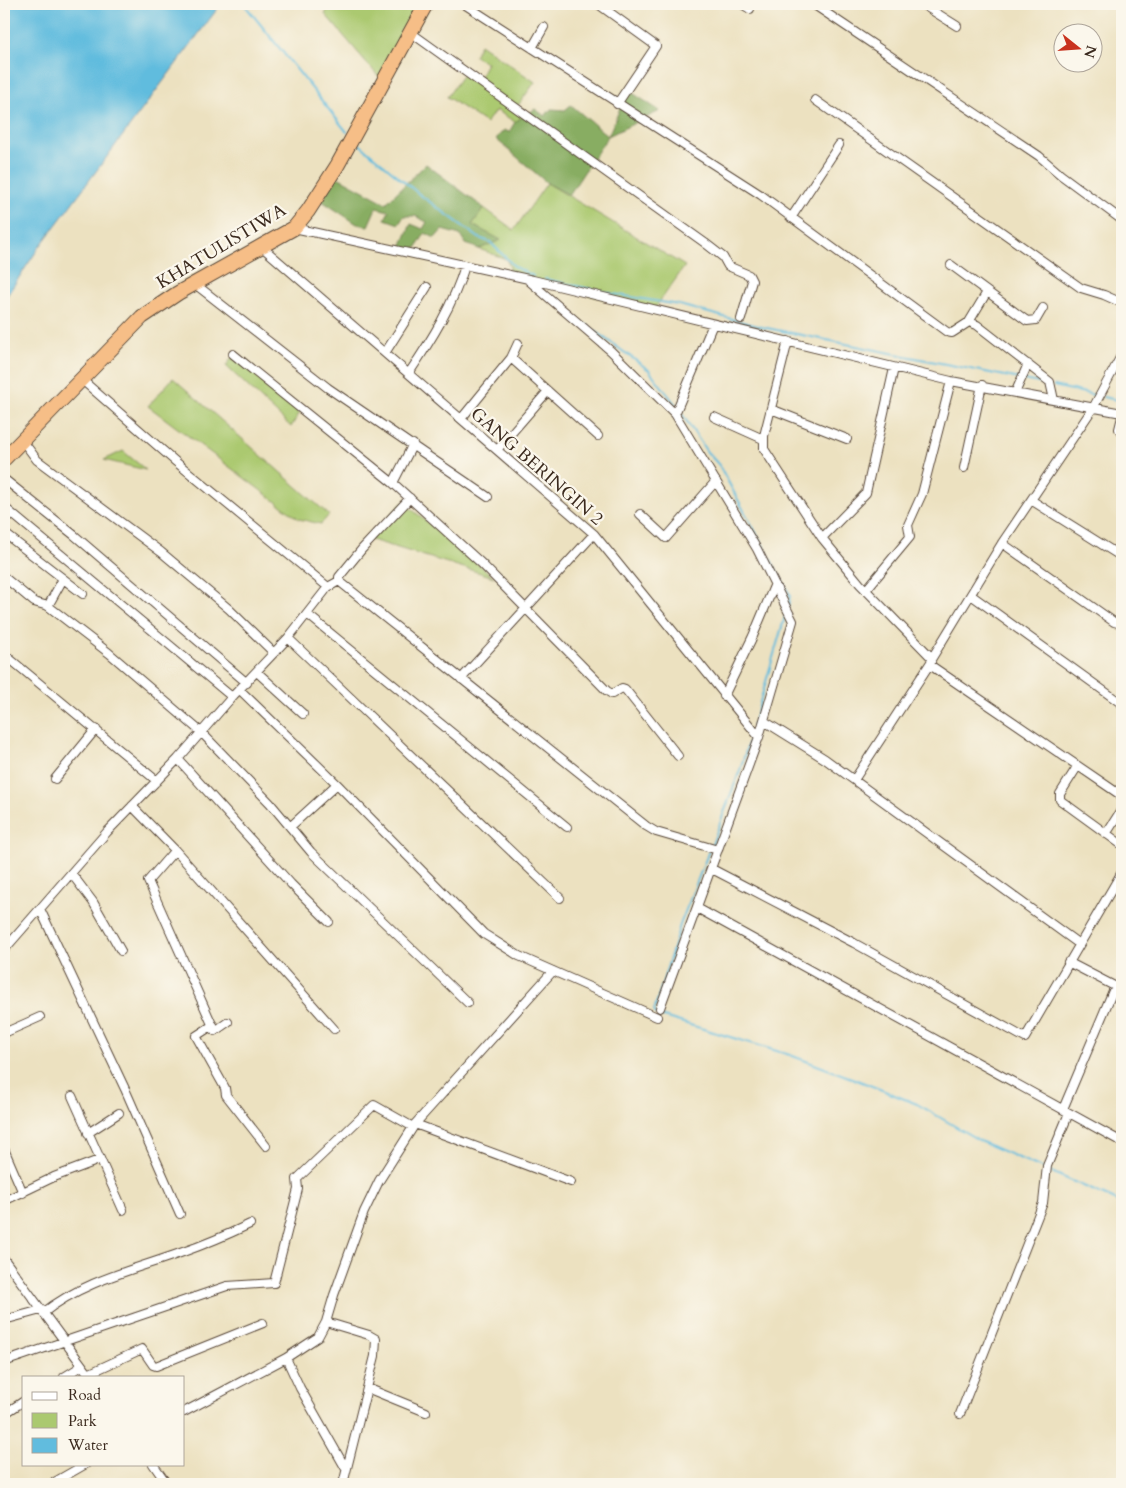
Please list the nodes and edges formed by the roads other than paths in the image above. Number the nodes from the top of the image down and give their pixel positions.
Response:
1 (426, 4) edge
2 (464, 4) edge
3 (598, 4) edge
4 (742, 4) edge
5 (813, 4) edge
6 (922, 4) edge
7 (750, 9) dead end
8 (957, 26) dead end
9 (544, 27) dead end
10 (410, 32) junction
11 (532, 48) junction
12 (814, 100) dead end
13 (617, 104) junction
14 (839, 145) dead end
15 (791, 218) junction
16 (1122, 220) edge
17 (294, 228) junction
18 (262, 247) junction
19 (951, 265) dead end
20 (465, 266) junction
21 (530, 280) junction
22 (196, 284) junction
23 (427, 287) dead end
24 (987, 292) junction
25 (1122, 303) edge
26 (1043, 308) dead end
27 (740, 319) dead end
28 (969, 322) junction
29 (713, 324) junction
30 (788, 341) junction
31 (518, 343) dead end
32 (385, 353) junction
33 (233, 354) dead end
34 (1122, 354) edge
35 (511, 358) junction
36 (1028, 364) junction
37 (894, 368) junction
38 (409, 373) junction
39 (80, 379) junction
40 (951, 381) junction
41 (982, 385) junction
42 (548, 391) junction
43 (1016, 391) junction
44 (1054, 400) junction
45 (1093, 408) junction
46 (771, 409) junction
47 (676, 412) junction
48 (1122, 413) edge
49 (1122, 417) edge
50 (714, 418) dead end
51 (461, 419) junction
52 (1122, 432) edge
53 (598, 436) dead end
54 (763, 439) junction
55 (847, 439) dead end
56 (22, 440) junction
57 (413, 444) junction
58 (496, 450) junction
59 (4, 459) edge
60 (964, 468) dead end
61 (4, 479) edge
62 (716, 481) junction
63 (393, 483) junction
64 (488, 497) dead end
65 (410, 498) junction
66 (1032, 500) junction
67 (4, 507) edge
68 (640, 514) dead end
69 (4, 532) edge
70 (594, 534) junction
71 (822, 538) junction
72 (1002, 543) junction
73 (1122, 556) edge
74 (4, 577) edge
75 (62, 579) junction
76 (339, 581) junction
77 (774, 586) junction
78 (328, 587) junction
79 (866, 590) junction
80 (83, 594) dead end
81 (972, 595) junction
82 (48, 606) junction
83 (526, 608) junction
84 (307, 614) junction
85 (1122, 624) edge
86 (288, 638) junction
87 (274, 653) junction
88 (4, 654) edge
89 (931, 661) junction
90 (257, 672) junction
91 (461, 680) junction
92 (247, 683) junction
93 (240, 690) junction
94 (724, 696) junction
95 (232, 697) junction
96 (1122, 704) edge
97 (304, 714) dead end
98 (764, 721) junction
99 (96, 729) junction
100 (200, 732) junction
101 (754, 733) junction
102 (678, 756) dead end
103 (178, 759) junction
104 (1077, 767) junction
105 (55, 779) dead end
106 (156, 780) junction
107 (854, 780) junction
108 (337, 784) junction
109 (1122, 796) edge
110 (132, 806) junction
111 (1122, 809) edge
112 (290, 827) junction
113 (567, 827) dead end
114 (1106, 834) junction
115 (1122, 845) edge
116 (716, 849) junction
117 (175, 850) junction
118 (712, 869) junction
119 (1122, 872) edge
120 (71, 873) junction
121 (560, 898) dead end
122 (40, 908) junction
123 (697, 908) junction
124 (329, 922) dead end
125 (1080, 944) junction
126 (4, 950) edge
127 (121, 951) dead end
128 (1068, 962) junction
129 (553, 971) junction
130 (1119, 988) edge
131 (468, 1003) dead end
132 (660, 1008) dead end
133 (40, 1017) dead end
134 (657, 1017) dead end
135 (228, 1022) dead end
136 (213, 1025) junction
137 (334, 1029) dead end
138 (4, 1033) edge
139 (72, 1096) dead end
140 (1066, 1111) junction
141 (119, 1113) dead end
142 (414, 1126) junction
143 (1122, 1132) edge
144 (88, 1133) junction
145 (1120, 1141) edge
146 (266, 1146) dead end
147 (4, 1149) edge
148 (99, 1160) junction
149 (571, 1182) dead end
150 (23, 1193) junction
151 (4, 1201) edge
152 (123, 1210) dead end
153 (180, 1214) dead end
154 (250, 1224) dead end
155 (4, 1259) edge
156 (42, 1311) junction
157 (4, 1320) edge
158 (326, 1322) junction
159 (263, 1323) dead end
160 (64, 1341) junction
161 (286, 1358) junction
162 (4, 1362) edge
163 (82, 1366) junction
164 (66, 1376) edge
165 (89, 1376) edge
166 (367, 1388) junction
167 (22, 1402) edge
168 (185, 1411) edge
169 (426, 1412) dead end
170 (4, 1414) edge
171 (960, 1414) dead end
172 (82, 1466) edge
173 (154, 1466) edge
174 (346, 1470) junction
175 (165, 1482) edge
176 (51, 1484) edge
177 (156, 1484) edge
178 (343, 1484) edge

1 - 10 highway, KHATULISTIWA
2 - 11 street
3 - 13 street
4 - 7 street
5 - 16 street
6 - 8 street
9 - 11 street
10 - 17 highway, KHATULISTIWA
10 - 27 street
11 - 13 street
12 - 25 street
13 - 15 street
14 - 15 street
15 - 28 street
17 - 18 highway, KHATULISTIWA
17 - 20 street
18 - 22 highway, KHATULISTIWA
18 - 32 street, GANG BERINGIN 2
19 - 24 street
20 - 21 street
20 - 38 street
21 - 29 street
21 - 47 street
22 - 39 highway, KHATULISTIWA
22 - 57 street
23 - 32 street
24 - 26 street
24 - 28 street
28 - 36 street
29 - 30 street
29 - 47 street
30 - 37 street
30 - 46 street
31 - 35 street
32 - 38 street, GANG BERINGIN 2
33 - 63 street
34 - 45 street
35 - 42 street
35 - 51 street
36 - 43 street
36 - 44 street
37 - 40 street
37 - 71 street
38 - 51 street, GANG BERINGIN 2
39 - 56 highway, KHATULISTIWA
39 - 78 street
40 - 41 street
40 - 79 street
41 - 43 street
41 - 60 street
42 - 53 street
42 - 58 street
43 - 44 street
44 - 45 street
45 - 48 street
45 - 66 street
46 - 54 street
46 - 55 street
47 - 62 street
49 - 52 street
50 - 54 street
51 - 58 street, GANG BERINGIN 2
54 - 71 street
56 - 59 highway, KHATULISTIWA
56 - 87 street
57 - 63 street
57 - 64 street
58 - 70 street, GANG BERINGIN 2
61 - 92 street
62 - 68 street
62 - 77 street
63 - 65 street
65 - 76 street
65 - 83 street
66 - 72 street
66 - 73 street
67 - 95 street
69 - 75 street
70 - 83 street
70 - 94 street, GANG BERINGIN 2
71 - 79 street
72 - 81 street
72 - 85 street
74 - 82 street
75 - 80 street
75 - 82 street
76 - 78 street
76 - 91 street
77 - 94 street
77 - 98 street
78 - 84 street
79 - 89 street
81 - 89 street
81 - 96 street
82 - 100 street
83 - 91 street
83 - 102 street
84 - 86 street
84 - 113 street
86 - 87 street
86 - 121 street
87 - 90 street
88 - 99 street
89 - 104 street
89 - 107 street
90 - 92 street
90 - 97 street
91 - 116 street
92 - 93 street
93 - 95 street
93 - 108 street
94 - 101 street, GANG BERINGIN 2
95 - 100 street
98 - 101 street
98 - 107 street
99 - 105 street
99 - 106 street
100 - 103 street
100 - 112 street
101 - 116 street
103 - 106 street
103 - 124 street
104 - 109 street
104 - 114 street
106 - 110 street
107 - 125 street
108 - 112 street
108 - 129 street
110 - 117 street
110 - 120 street
111 - 114 street
112 - 131 street
114 - 115 street
116 - 118 street
117 - 136 street
117 - 137 street
118 - 123 street
118 - 128 street
119 - 125 street
120 - 122 street
120 - 127 street
122 - 126 street
122 - 153 street
123 - 132 street
123 - 140 street
125 - 128 street
128 - 130 street
129 - 134 street
129 - 142 street
130 - 140 street
133 - 138 street
135 - 136 street
136 - 146 street
139 - 144 street
140 - 145 street
140 - 171 street
141 - 144 street
142 - 149 street
142 - 158 street
142 - 160 street
143 - 145 street
144 - 148 street
147 - 150 street
148 - 150 street
148 - 152 street
150 - 151 street
154 - 156 street
155 - 156 street
156 - 157 street
156 - 160 street
158 - 161 street
158 - 166 street
159 - 165 street
160 - 162 street
160 - 163 street
161 - 168 street
161 - 174 street
163 - 164 street
163 - 165 street
166 - 169 street
166 - 174 street
167 - 170 street
172 - 176 street
173 - 175 street
174 - 178 street
175 - 177 street

